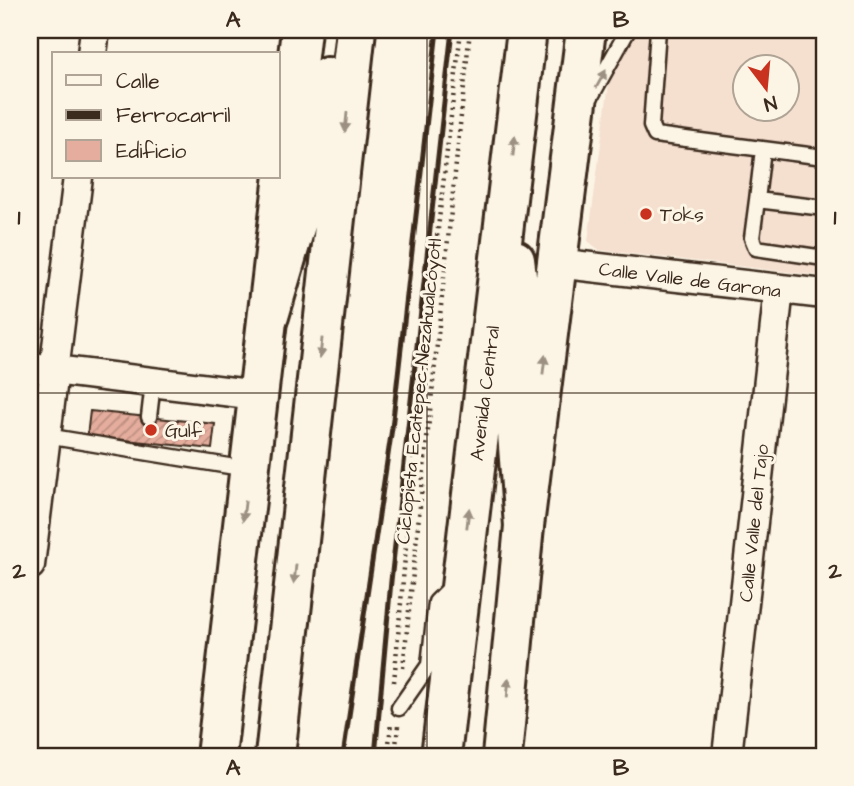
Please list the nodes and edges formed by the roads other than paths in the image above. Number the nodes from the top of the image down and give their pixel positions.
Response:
1 (95, 30) edge
2 (301, 30) edge
3 (336, 30) edge
4 (356, 30) edge
5 (527, 30) edge
6 (586, 30) edge
7 (628, 30) edge
8 (658, 30) edge
9 (92, 52) edge
10 (574, 129) junction
11 (763, 149) junction
12 (824, 157) edge
13 (78, 178) edge
14 (508, 200) junction
15 (757, 200) junction
16 (824, 208) edge
17 (824, 258) edge
18 (556, 263) junction
19 (779, 289) junction
20 (824, 294) edge
21 (269, 316) junction
22 (42, 369) edge
23 (153, 383) junction
24 (257, 395) junction
25 (149, 417) dead end
26 (46, 436) junction
27 (249, 470) junction
28 (524, 526) junction
29 (30, 565) edge
30 (461, 576) junction
31 (395, 711) road end
32 (216, 756) edge
33 (275, 756) edge
34 (441, 756) edge
35 (502, 756) edge
36 (727, 756) edge

1 - 9 street
2 - 21 main road
3 - 21 main road
4 -> 33 main road
14 -> 5 main road, Avenida Central
6 - 10 main road
10 -> 7 lane
8 - 11 lane
10 - 18 main road
11 - 12 lane
11 - 15 lane
13 - 22 street
14 - 28 main road
30 -> 14 main road, Avenida Central
15 - 16 lane
15 - 17 lane
18 - 19 street, Calle Valle de Garona
28 -> 18 main road
19 - 20 street, Calle Valle de Garona
19 - 36 street, Calle Valle del Tajo
21 - 24 main road
22 - 23 street
22 - 26 street
23 - 24 street
23 - 25 lane
24 - 27 main road
26 - 27 lane
26 - 29 street
27 -> 32 main road
35 -> 28 main road
30 - 31 lane
30 - 34 main road, Avenida Central

